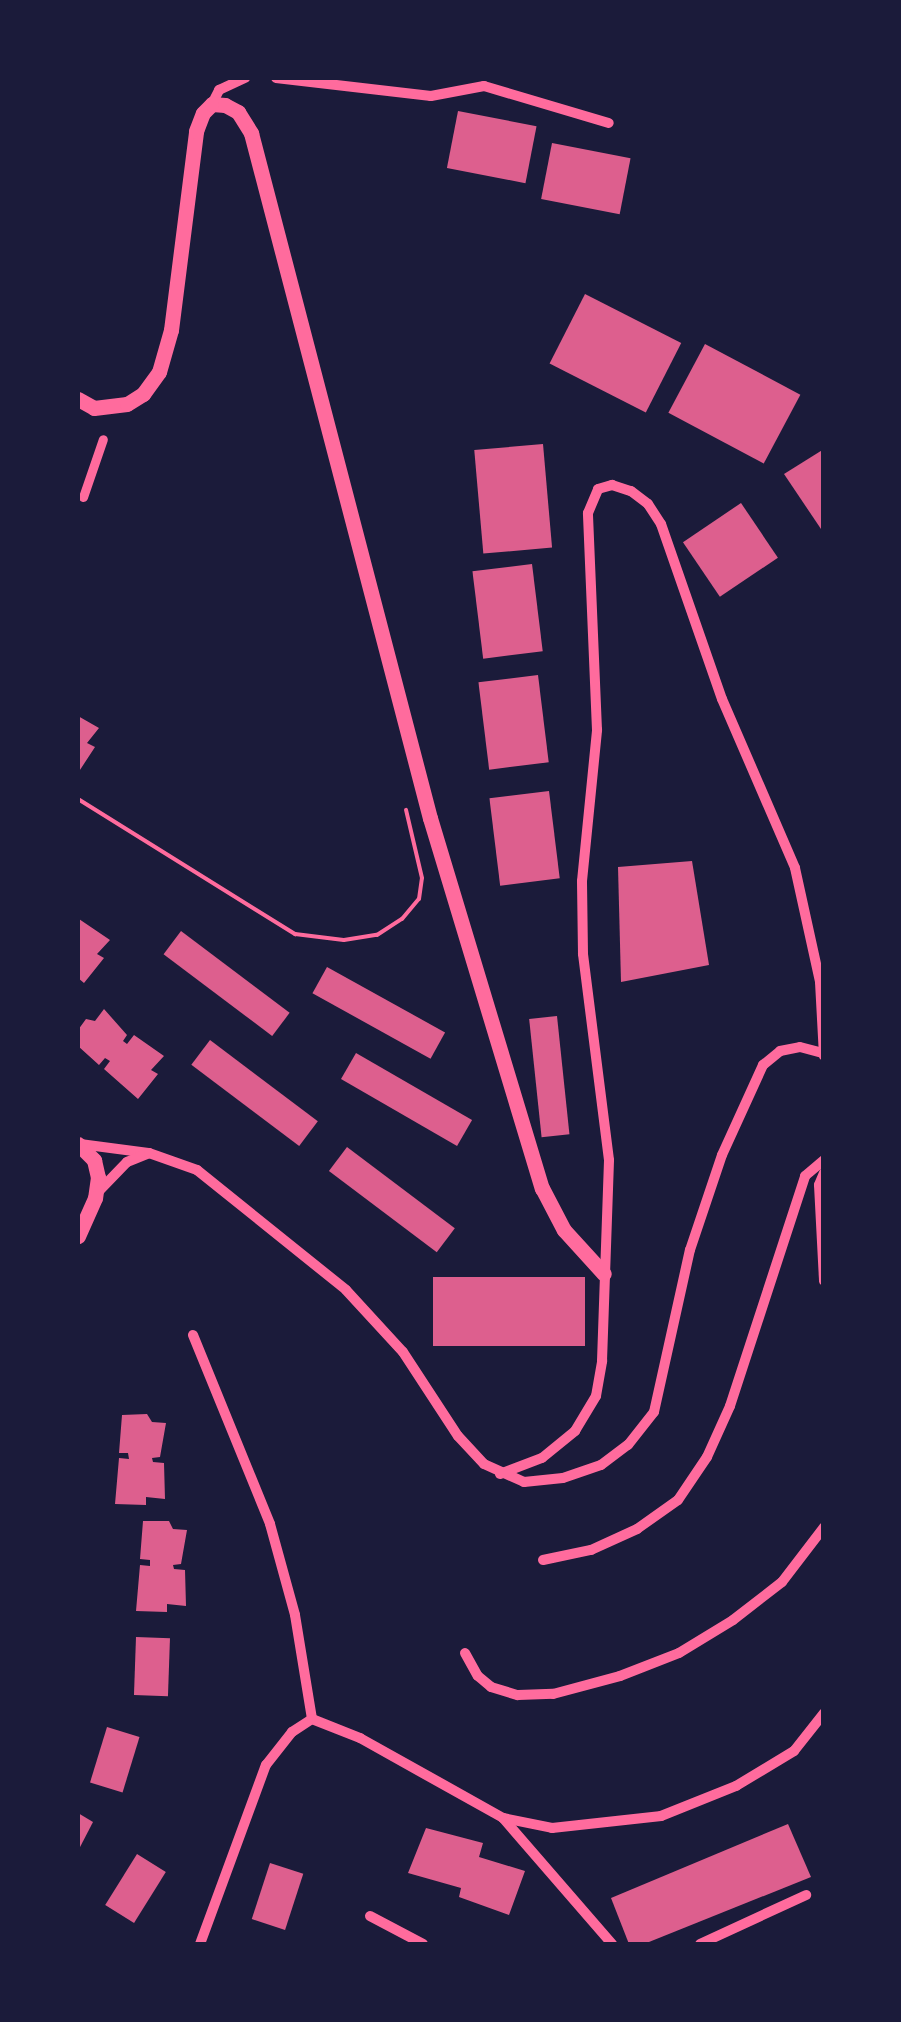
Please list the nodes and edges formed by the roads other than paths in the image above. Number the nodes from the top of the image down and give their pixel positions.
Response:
1 (245, 78) edge
2 (276, 78) edge
3 (212, 104) junction
4 (609, 123) dead end
5 (78, 399) edge
6 (103, 439) dead end
7 (83, 496) dead end
8 (823, 1055) edge
9 (79, 1144) edge
10 (149, 1154) junction
11 (824, 1160) edge
12 (824, 1172) edge
13 (94, 1198) junction
14 (78, 1236) edge
15 (604, 1274) junction
16 (824, 1281) edge
17 (193, 1334) dead end
18 (500, 1474) junction
19 (824, 1527) edge
20 (543, 1560) dead end
21 (465, 1653) dead end
22 (824, 1713) edge
23 (312, 1719) junction
24 (503, 1818) junction
25 (806, 1895) dead end
26 (370, 1916) dead end
27 (200, 1944) edge
28 (423, 1944) edge
29 (612, 1944) edge
30 (700, 1944) edge

1 - 3 street
2 - 4 street
3 - 5 street
3 - 15 street
6 - 7 street
8 - 15 street
8 - 18 street
9 - 10 street
9 - 13 street
10 - 13 street
10 - 18 street
11 - 20 street
12 - 16 street
13 - 14 street
15 - 18 street
17 - 23 street
19 - 21 street
22 - 24 street
23 - 24 street
23 - 27 street
24 - 29 street
25 - 30 street
26 - 28 street

